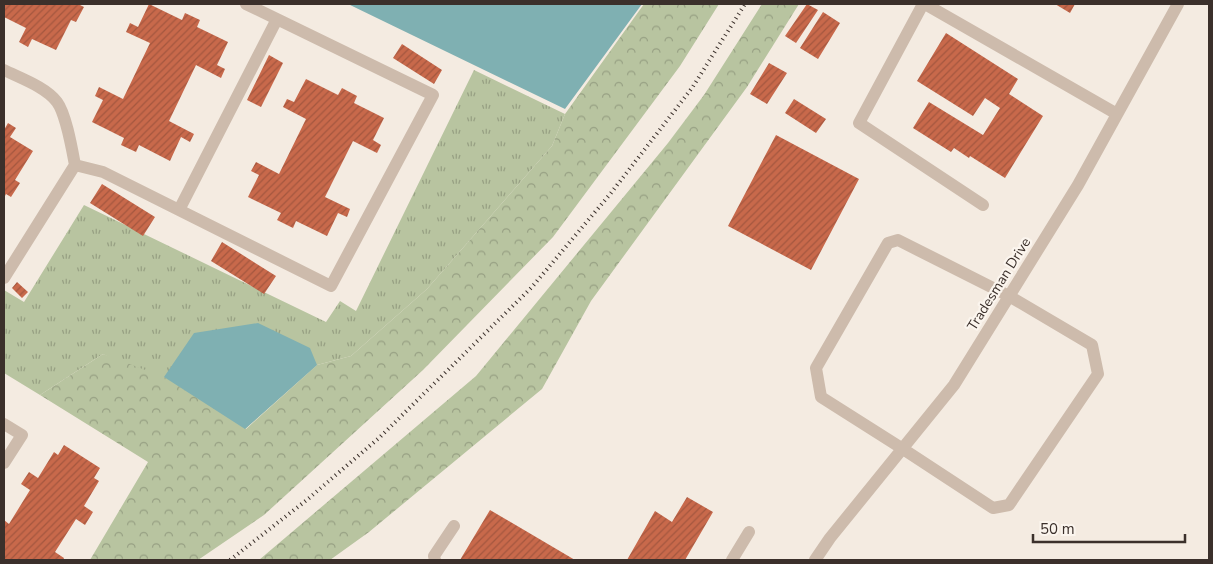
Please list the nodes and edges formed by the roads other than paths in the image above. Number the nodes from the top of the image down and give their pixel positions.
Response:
1 (246, 4) edge
2 (924, 4) edge
3 (1178, 4) edge
4 (277, 19) junction
5 (4, 70) edge
6 (1117, 114) junction
7 (76, 165) junction
8 (983, 205) dead end
9 (179, 210) junction
10 (4, 278) edge
11 (1009, 296) junction
12 (4, 424) edge
13 (903, 448) junction
14 (4, 463) edge
15 (454, 526) dead end
16 (749, 532) dead end
17 (435, 560) edge
18 (732, 560) edge
19 (815, 560) edge

1 - 4 street
2 - 6 street
2 - 8 street
3 - 6 street, Tradesman Drive
4 - 9 street
4 - 9 street
5 - 7 street
6 - 11 street, Tradesman Drive
7 - 9 street
7 - 10 street
11 - 13 street, Tradesman Drive
11 - 13 street
11 - 13 street
12 - 14 street
13 - 19 street, Tradesman Drive
15 - 17 street
16 - 18 street

